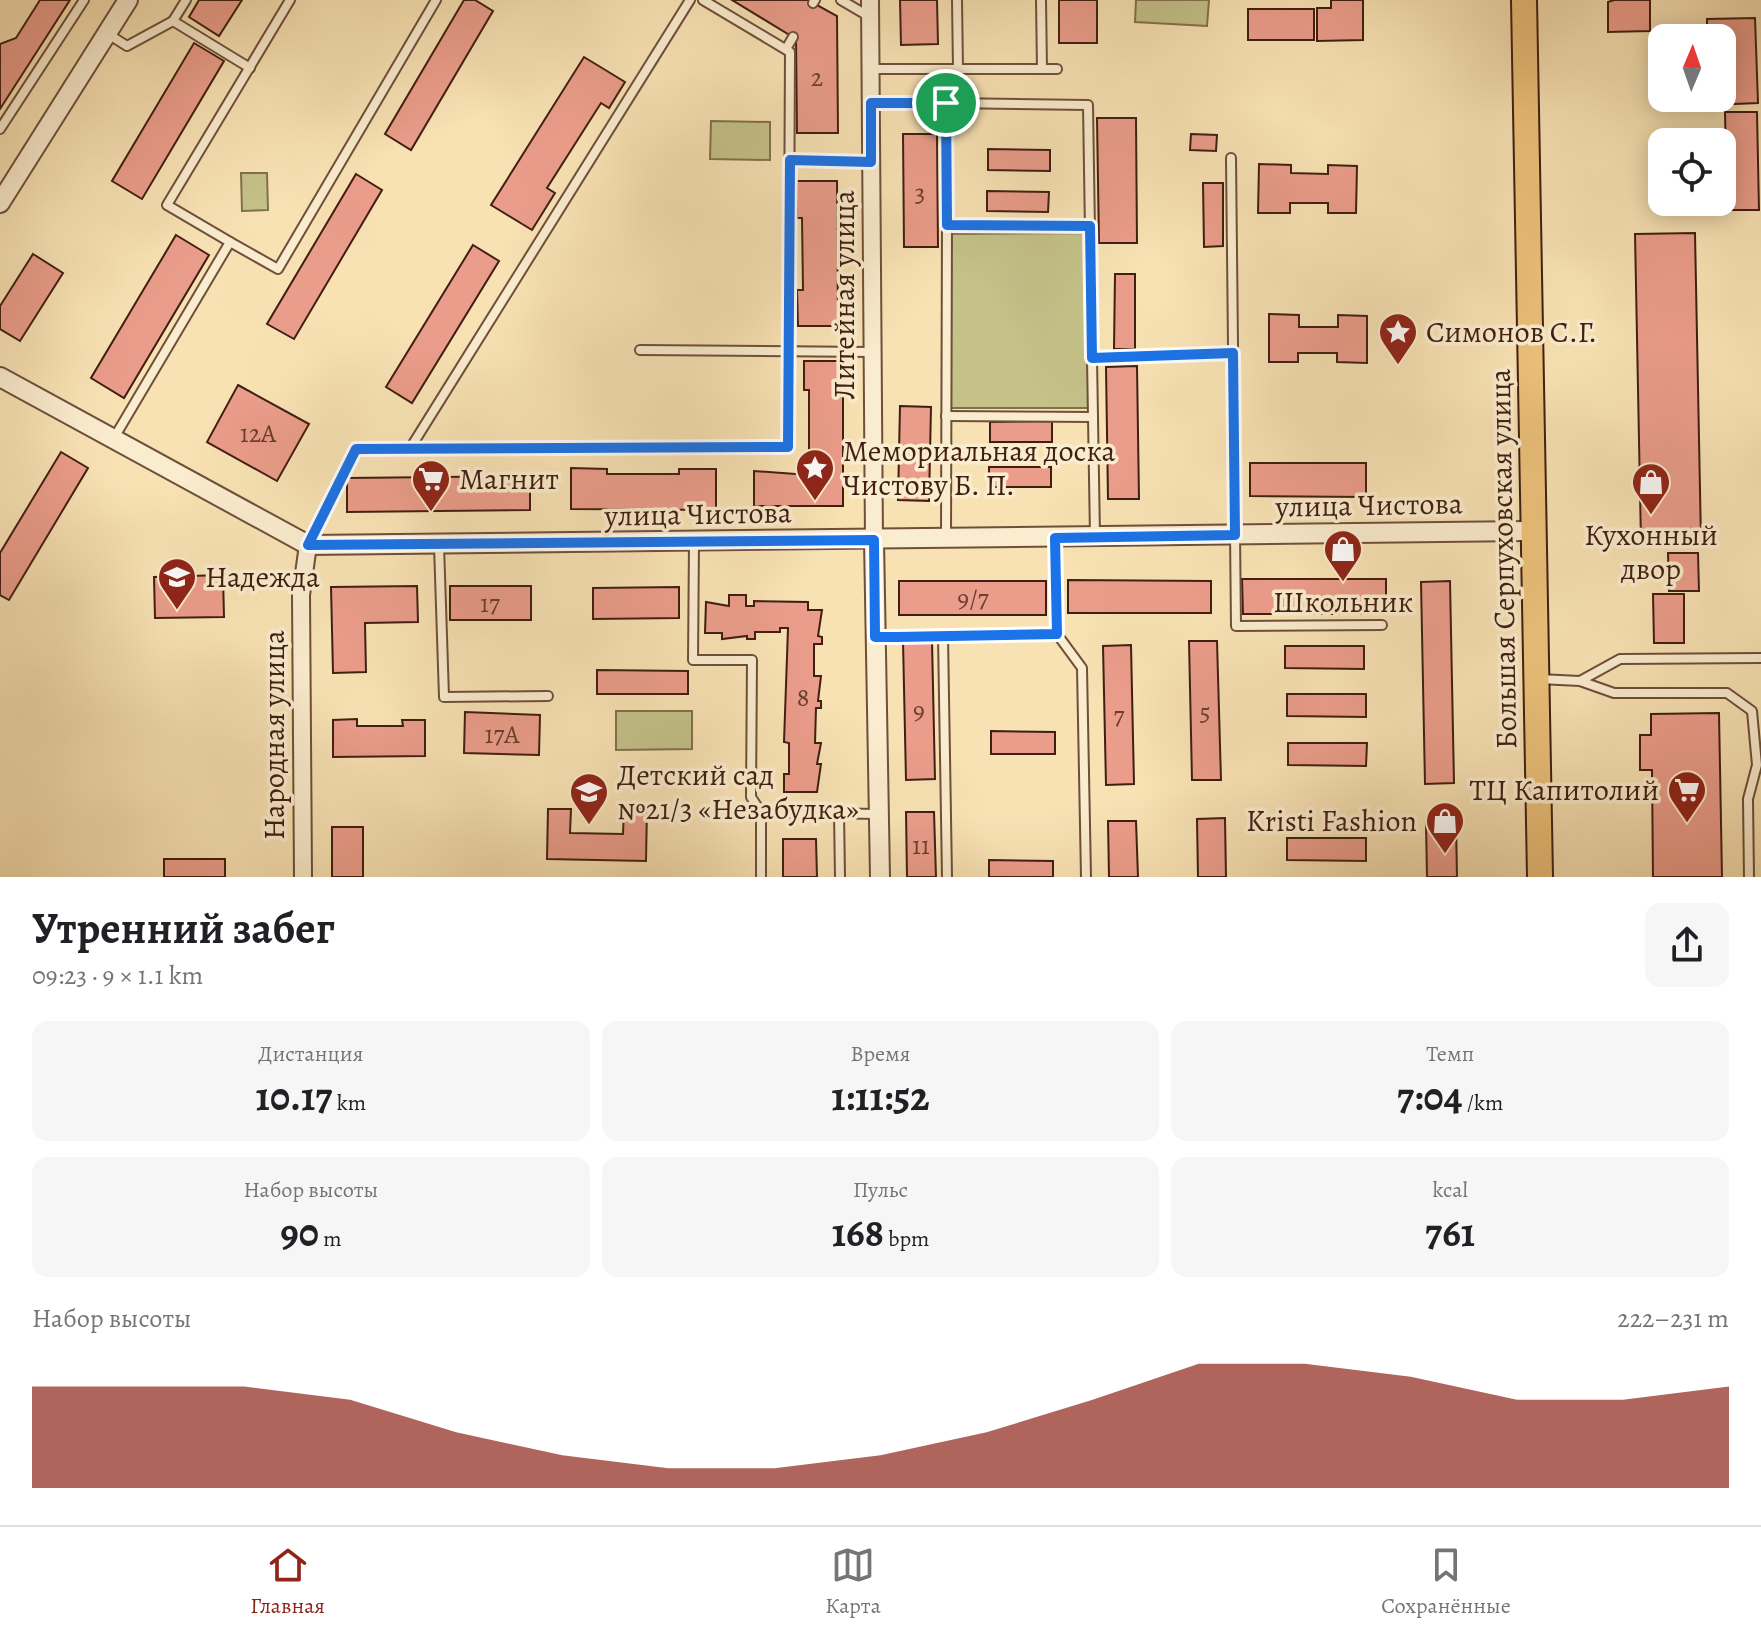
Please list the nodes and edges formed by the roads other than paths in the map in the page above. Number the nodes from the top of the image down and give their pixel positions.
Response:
1 (84, 0) edge
2 (128, 0) edge
3 (186, 0) edge
4 (436, 0) edge
5 (690, 0) edge
6 (703, 0) edge
7 (841, 0) edge
8 (957, 0) edge
9 (1041, 0) edge
10 (1524, 0) edge
11 (287, 1) edge
12 (870, 8) edge
13 (173, 21) junction
14 (107, 34) junction
15 (793, 37) dead end
16 (786, 49) junction
17 (250, 68) junction
18 (871, 69) junction
19 (958, 69) junction
20 (1042, 69) junction
21 (1057, 69) dead end
22 (871, 103) junction
23 (946, 103) junction
24 (0, 129) edge
25 (1231, 158) dead end
26 (790, 160) junction
27 (871, 162) junction
28 (0, 203) edge
29 (947, 225) junction
30 (1090, 226) junction
31 (230, 242) junction
32 (640, 350) dead end
33 (789, 352) junction
34 (872, 352) junction
35 (1233, 353) junction
36 (1092, 358) junction
37 (0, 377) edge
38 (946, 416) junction
39 (1093, 417) junction
40 (114, 439) junction
41 (411, 447) junction
42 (1535, 531) junction
43 (1235, 535) junction
44 (1095, 537) junction
45 (1055, 538) junction
46 (946, 539) junction
47 (874, 540) junction
48 (694, 542) junction
49 (439, 544) junction
50 (308, 545) junction
51 (1382, 625) dead end
52 (1057, 634) junction
53 (943, 636) junction
54 (875, 637) junction
55 (1761, 658) edge
56 (1538, 679) junction
57 (1580, 681) junction
58 (548, 696) dead end
59 (761, 812) junction
60 (839, 813) junction
61 (879, 814) junction
62 (303, 877) edge
63 (761, 877) edge
64 (840, 877) edge
65 (880, 877) edge
66 (947, 877) edge
67 (1086, 877) edge
68 (1540, 877) edge
69 (1749, 877) edge

1 - 24 lane
2 - 14 street
3 - 13 lane
4 - 31 lane
5 - 41 lane
6 - 16 lane
7 - 12 lane
8 - 19 lane
9 - 20 lane
10 - 42 main road, Большая Серпуховская улица
11 - 17 lane
12 - 18 street, Литейная улица
13 - 14 lane
13 - 17 lane
14 - 28 street
15 - 16 lane
16 - 26 lane
17 - 31 lane
18 - 19 lane
18 - 22 street, Литейная улица
19 - 20 lane
20 - 21 lane
22 - 23 lane
22 - 27 street, Литейная улица
23 - 29 lane
23 - 30 lane
25 - 35 lane
26 - 27 lane
26 - 33 lane
27 - 34 street, Литейная улица
29 - 30 lane
29 - 38 lane
30 - 36 lane
31 - 40 lane
32 - 33 lane
33 - 34 lane
33 - 41 lane
34 - 47 street, Литейная улица
35 - 36 lane
35 - 43 lane
36 - 39 lane
37 - 40 street, улица Чистова
38 - 39 lane
38 - 46 lane
39 - 44 lane
40 - 50 street, улица Чистова
41 - 50 lane
42 - 43 street, улица Чистова
42 - 56 main road, Большая Серпуховская улица
43 - 44 street, улица Чистова
43 - 51 lane
44 - 45 street, улица Чистова
45 - 46 street, улица Чистова
45 - 52 lane
46 - 47 street, улица Чистова
47 - 48 street, улица Чистова
47 - 54 street, Литейная улица
48 - 49 street, улица Чистова
48 - 59 lane
49 - 50 street, улица Чистова
49 - 58 lane
50 - 62 street, Народная улица
52 - 53 lane
52 - 67 lane
53 - 54 lane
53 - 66 lane
54 - 61 street, Литейная улица
55 - 57 lane
56 - 57 lane
56 - 68 main road, Большая Серпуховская улица
57 - 69 lane
59 - 60 lane
59 - 63 lane
60 - 61 lane
60 - 64 lane
61 - 65 street, Литейная улица

